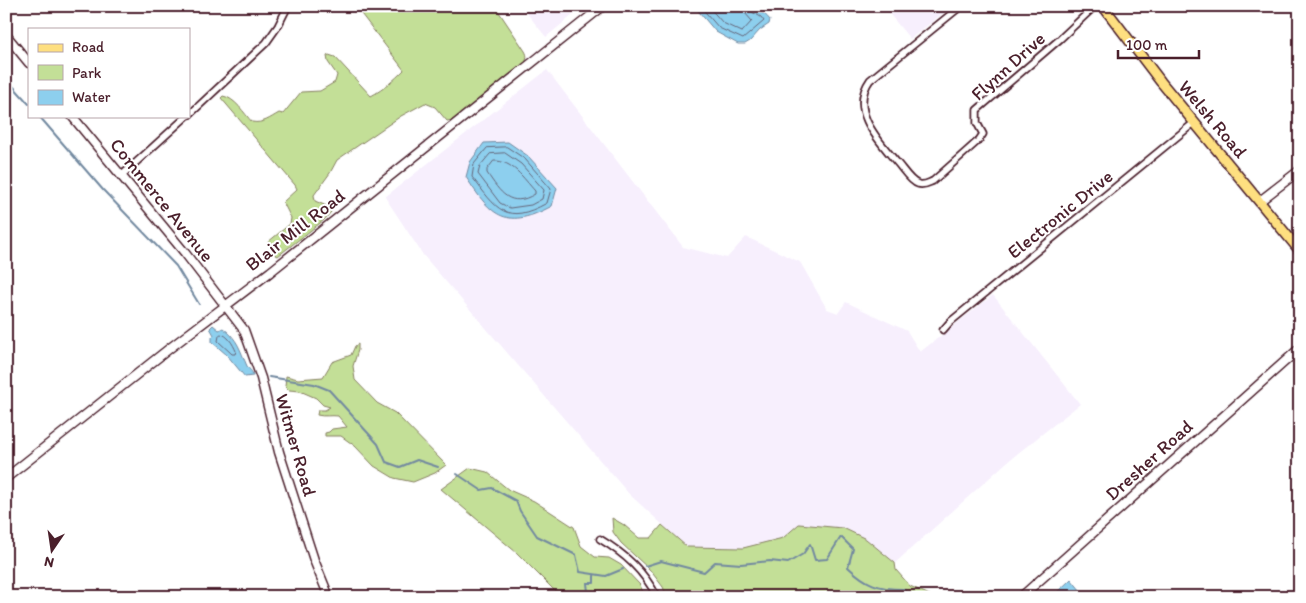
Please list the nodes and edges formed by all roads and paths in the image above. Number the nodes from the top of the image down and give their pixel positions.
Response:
1 (288, 6) edge
2 (603, 6) edge
3 (961, 6) edge
4 (1095, 6) edge
5 (1103, 6) edge
6 (6, 36) edge
7 (28, 62) edge
8 (190, 114) edge
9 (74, 118) edge
10 (186, 118) edge
11 (1195, 122) junction
12 (1300, 170) edge
13 (121, 176) junction
14 (1260, 201) junction
15 (1300, 251) edge
16 (226, 305) junction
17 (943, 330) dead end
18 (1300, 348) edge
19 (6, 478) edge
20 (600, 539) dead end
21 (329, 597) edge
22 (658, 597) edge
23 (1021, 597) edge

1 - 8 street
2 - 16 main road, Blair Mill Road
3 - 4 street, Flynn Drive
5 - 11 main road, Welsh Road
6 - 7 main road
9 - 13 main road, Commerce Avenue
10 - 13 street
11 - 14 main road, Welsh Road
11 - 17 street, Electronic Drive
12 - 14 main road
13 - 16 main road, Commerce Avenue
14 - 15 main road, Welsh Road
16 - 19 main road, Blair Mill Road
16 - 21 main road, Witmer Road
18 - 23 main road, Dresher Road
20 - 22 street

